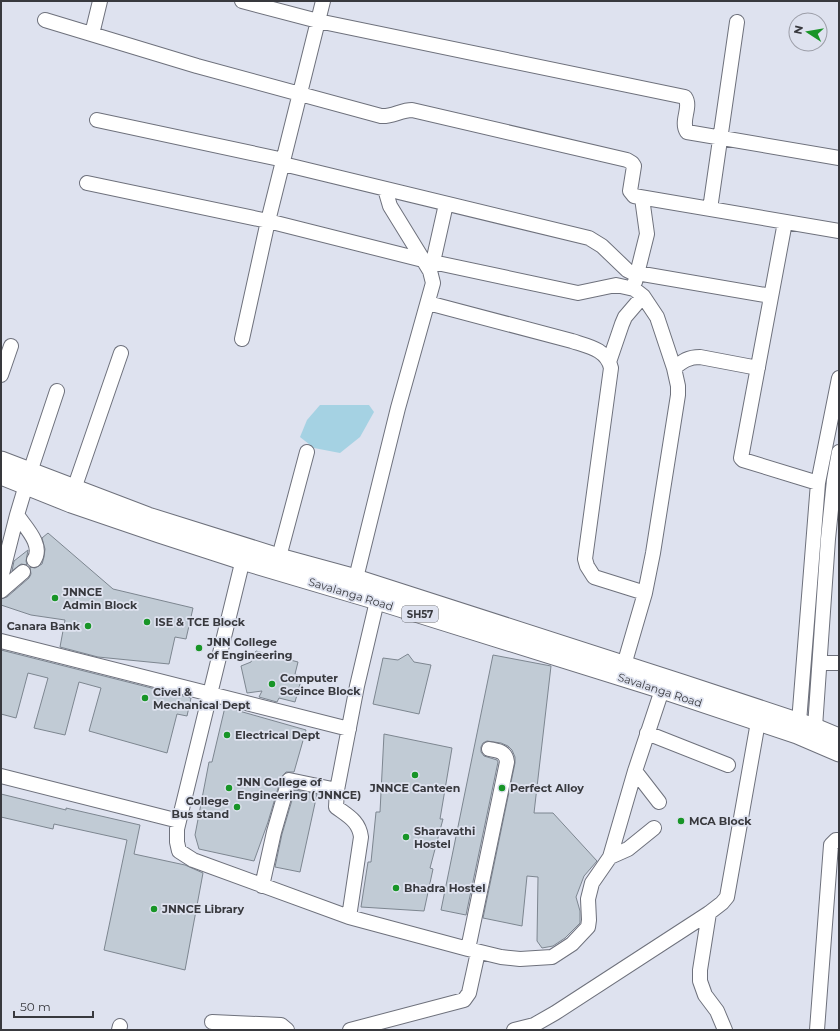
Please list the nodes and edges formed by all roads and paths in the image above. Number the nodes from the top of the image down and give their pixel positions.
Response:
1 (100, 1) edge
2 (242, 1) edge
3 (323, 1) edge
4 (45, 20) dead end
5 (318, 21) junction
6 (737, 22) dead end
7 (92, 34) junction
8 (300, 94) junction
9 (97, 120) dead end
10 (720, 137) junction
11 (839, 158) edge
12 (283, 162) junction
13 (87, 183) dead end
14 (385, 189) junction
15 (642, 198) junction
16 (446, 204) junction
17 (710, 209) junction
18 (268, 221) junction
19 (785, 222) junction
20 (839, 231) edge
21 (428, 261) junction
22 (636, 273) junction
23 (638, 292) junction
24 (771, 296) junction
25 (428, 304) junction
26 (242, 339) dead end
27 (10, 346) dead end
28 (121, 353) dead end
29 (609, 362) junction
30 (674, 368) junction
31 (758, 368) junction
32 (1, 375) edge
33 (839, 378) edge
34 (57, 391) dead end
35 (307, 452) dead end
36 (839, 452) edge
37 (1, 460) edge
38 (1, 476) edge
39 (28, 479) junction
40 (818, 483) junction
41 (74, 489) junction
42 (17, 515) junction
43 (244, 554) junction
44 (279, 557) junction
45 (34, 560) dead end
46 (23, 572) dead end
47 (1, 578) edge
48 (356, 578) junction
49 (1, 591) edge
50 (645, 593) junction
51 (377, 601) junction
52 (1, 641) edge
53 (820, 663) junction
54 (839, 663) edge
55 (624, 665) junction
56 (664, 684) junction
57 (210, 694) junction
58 (758, 722) junction
59 (349, 729) junction
60 (806, 732) junction
61 (648, 733) junction
62 (839, 737) edge
63 (489, 749) dead end
64 (839, 753) edge
65 (728, 765) dead end
66 (635, 771) junction
67 (1, 776) edge
68 (337, 790) junction
69 (659, 802) dead end
70 (179, 821) junction
71 (654, 828) dead end
72 (839, 840) edge
73 (610, 857) junction
74 (262, 886) junction
75 (709, 913) junction
76 (349, 917) junction
77 (473, 951) junction
78 (212, 1022) dead end
79 (545, 1025) edge
80 (287, 1030) edge
81 (350, 1030) edge
82 (514, 1030) edge
83 (725, 1030) edge
84 (817, 1030) edge

1 - 7 street
2 - 5 street
3 - 5 street
4 - 7 street
5 - 8 street
5 - 10 street
6 - 10 street
7 - 8 street
8 - 12 street
8 - 15 street
9 - 12 street
10 - 11 street
10 - 17 street
12 - 14 street
12 - 18 street
13 - 18 street
14 - 16 street
14 - 21 street
15 - 17 street
15 - 22 street
16 - 21 street
16 - 22 street
17 - 19 street
18 - 21 street
18 - 26 street
19 - 20 street
19 - 24 street
21 - 23 street
21 - 25 street
22 - 23 street
22 - 24 street
23 - 29 street
23 - 30 street
24 - 31 street
25 - 29 street
25 - 48 street
27 - 32 street
28 - 41 street
29 - 50 street
30 - 31 street
30 - 50 street
31 - 40 street
33 - 40 street
34 - 39 street
35 - 44 street
36 - 53 street
37 - 39 main road, Savalanga Road / SH57
38 - 39 main road, Savalanga Road / SH57
39 - 41 main road, Savalanga Road / SH57
39 - 42 street
39 - 43 main road, Savalanga Road / SH57
40 - 60 street
41 - 43 main road, Savalanga Road / SH57
42 - 45 street
42 - 47 street
43 - 44 main road, Savalanga Road / SH57
43 - 51 main road, Savalanga Road / SH57
43 - 57 street
44 - 48 main road, Savalanga Road / SH57
46 - 49 street
48 - 55 main road, Savalanga Road / SH57
50 - 55 street
51 - 56 main road, Savalanga Road / SH57
51 - 59 street
52 - 57 street
53 - 54 street
53 - 60 street
55 - 56 main road, Savalanga Road / SH57
56 - 58 main road, Savalanga Road / SH57
56 - 60 main road, Savalanga Road / SH57
56 - 61 street
57 - 59 street
57 - 70 street
58 - 60 main road, Savalanga Road / SH57
58 - 75 street
59 - 68 street
60 - 62 main road, Savalanga Road / SH57
60 - 64 main road, Savalanga Road / SH57
61 - 65 street
61 - 66 street
63 - 77 street
66 - 69 street
66 - 73 street
67 - 70 street
68 - 74 street
68 - 76 street
70 - 74 street
71 - 73 street
72 - 84 street
73 - 77 street
74 - 76 street
75 - 79 street
75 - 83 street
76 - 77 street
77 - 81 street
78 - 80 street
79 - 82 street

